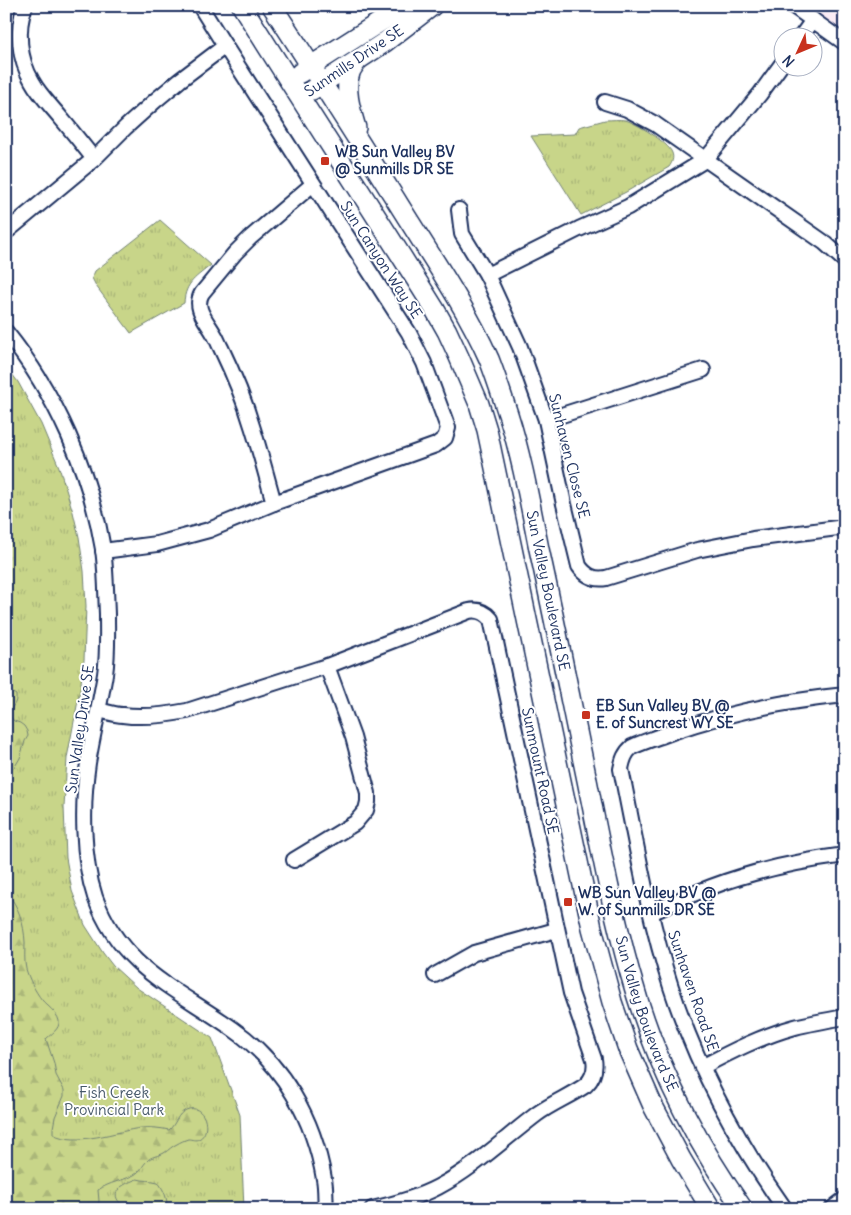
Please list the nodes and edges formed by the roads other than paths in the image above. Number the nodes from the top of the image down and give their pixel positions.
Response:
1 (25, 6) edge
2 (200, 6) edge
3 (242, 6) edge
4 (272, 6) edge
5 (405, 6) edge
6 (432, 6) edge
7 (794, 6) edge
8 (812, 20) junction
9 (807, 28) edge
10 (845, 43) edge
11 (225, 46) junction
12 (358, 60) junction
13 (310, 67) junction
14 (774, 75) edge
15 (289, 80) junction
16 (321, 84) junction
17 (300, 98) junction
18 (605, 102) dead end
19 (360, 143) junction
20 (94, 160) junction
21 (705, 160) junction
22 (313, 184) junction
23 (459, 210) dead end
24 (6, 232) edge
25 (845, 261) edge
26 (487, 275) junction
27 (6, 332) edge
28 (702, 370) dead end
29 (546, 420) junction
30 (274, 503) junction
31 (845, 527) edge
32 (103, 551) junction
33 (327, 666) junction
34 (845, 695) edge
35 (99, 710) junction
36 (845, 855) edge
37 (294, 860) dead end
38 (651, 913) junction
39 (556, 930) junction
40 (435, 974) dead end
41 (845, 1017) edge
42 (702, 1067) junction
43 (845, 1199) edge
44 (326, 1209) edge
45 (372, 1209) edge
46 (711, 1209) edge
47 (742, 1209) edge
48 (785, 1209) edge
49 (832, 1209) edge

1 - 20 street
2 - 11 street, Sun Canyon Way SE
3 - 15 main road, Sun Valley Boulevard SE
4 - 13 main road, Sun Valley Boulevard SE
5 - 13 main road, Sunmills Drive SE
6 - 12 main road, Sunmills Drive SE
7 - 8 street
8 - 9 street
8 - 10 street
11 - 20 street
11 - 22 street, Sun Canyon Way SE
12 - 16 main road, Sunmills Drive SE
12 - 19 main road
13 - 15 main road, Sunmills Drive SE
13 - 16 main road, Sun Valley Boulevard SE
14 - 21 street
15 - 17 main road, Sun Valley Boulevard SE
16 - 17 main road, Sunmills Drive SE
16 - 19 main road, Sun Valley Boulevard SE
17 - 46 main road, Sun Valley Boulevard SE
18 - 21 street
19 - 47 main road, Sun Valley Boulevard SE
20 - 24 street
21 - 25 street
21 - 26 street
22 - 30 street
22 - 30 street, Sun Canyon Way SE
23 - 26 street, Sunhaven Close SE
26 - 29 street, Sunhaven Close SE
27 - 32 street, Sun Valley Drive SE
28 - 29 street
29 - 31 street, Sunhaven Close SE
30 - 32 street, Sun Canyon Way SE
32 - 35 street, Sun Valley Drive SE
33 - 35 street, Sunmount Road SE
33 - 37 street
33 - 39 street, Sunmount Road SE
34 - 38 street, Sunhaven Road SE
35 - 44 street, Sun Valley Drive SE
36 - 38 street
38 - 42 street, Sunhaven Road SE
39 - 40 street
39 - 45 street, Sunmount Road SE
41 - 42 street
42 - 48 street, Sunhaven Road SE
43 - 49 street

